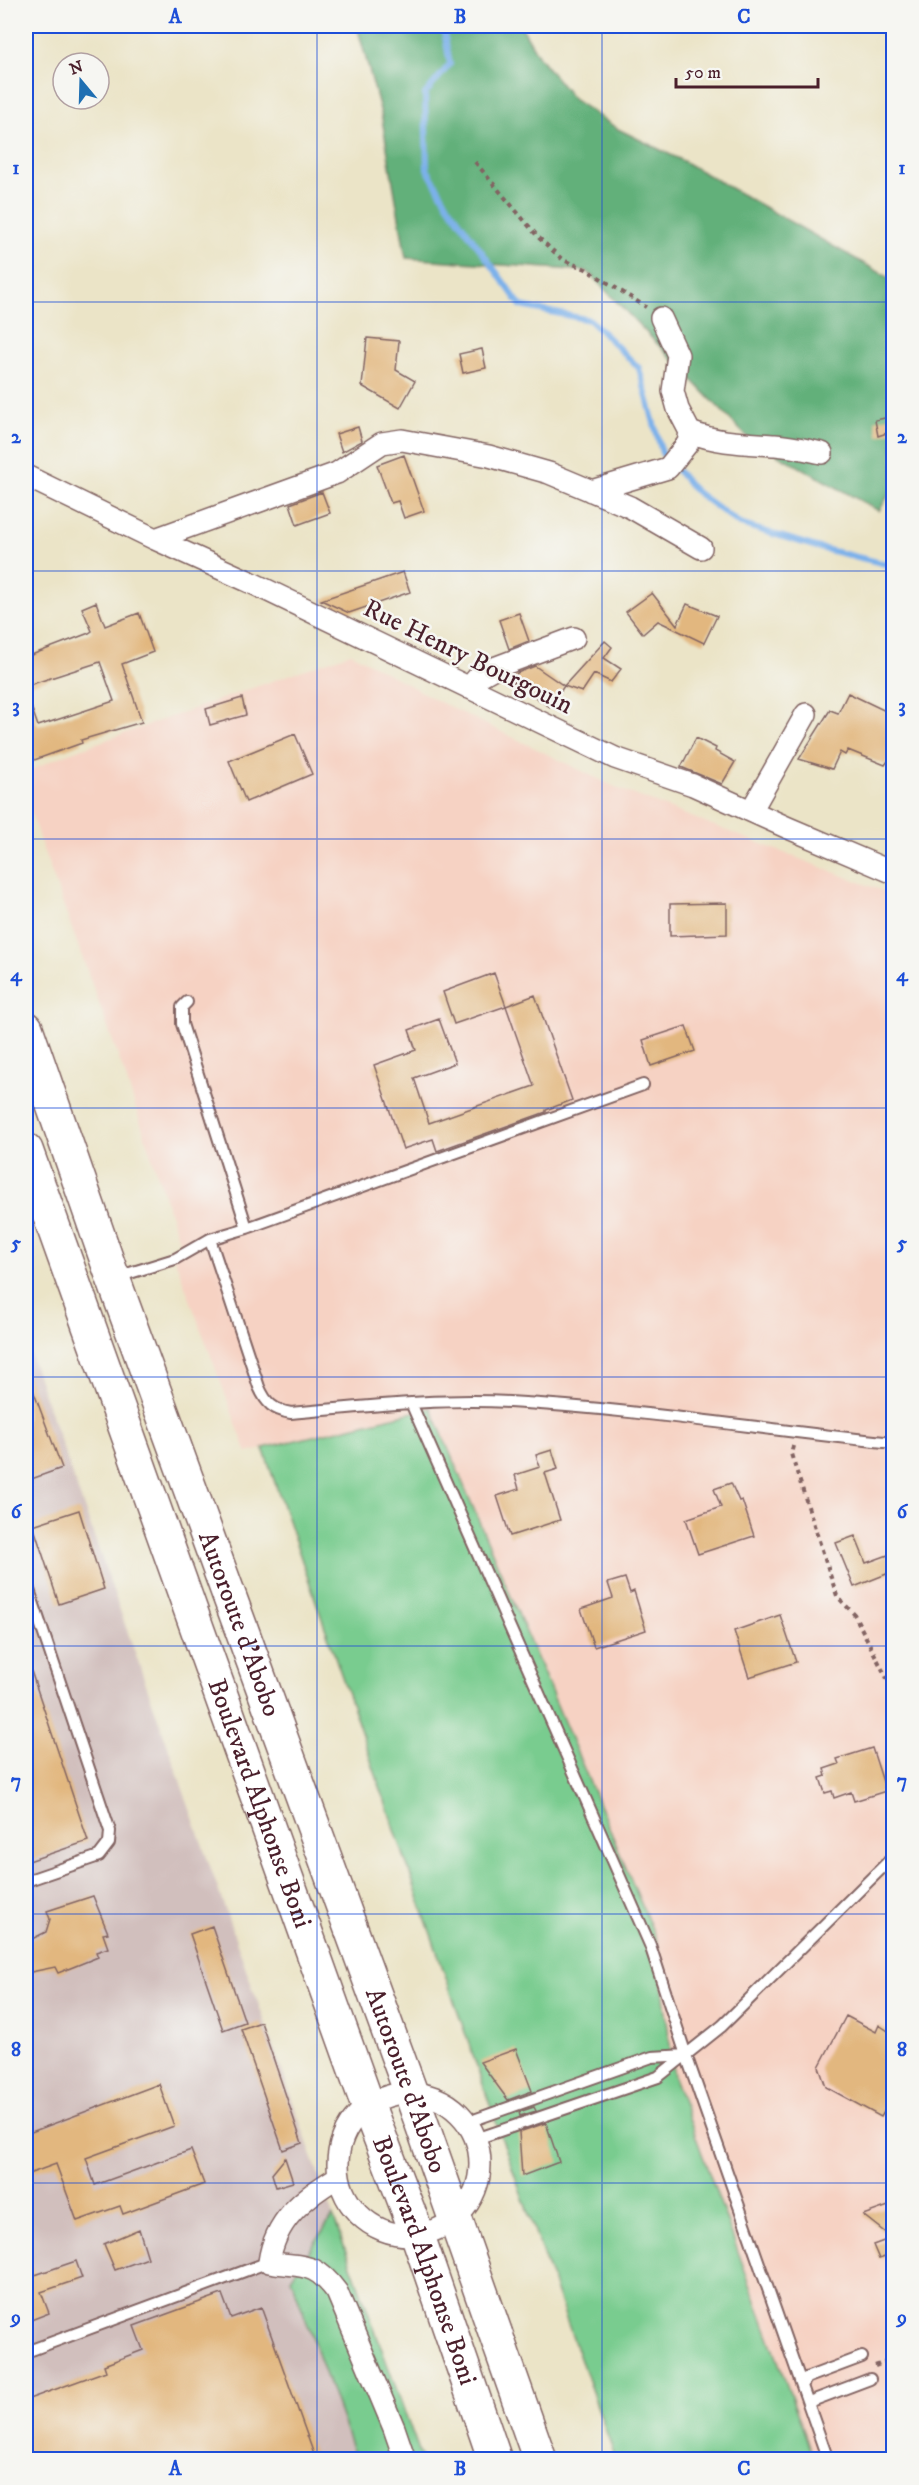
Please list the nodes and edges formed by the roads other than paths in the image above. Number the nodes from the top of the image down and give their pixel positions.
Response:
1 (661, 318) road end
2 (689, 437) junction
3 (822, 453) dead end
4 (26, 476) edge
5 (591, 490) junction
6 (155, 539) junction
7 (701, 548) dead end
8 (574, 638) dead end
9 (469, 688) junction
10 (806, 714) dead end
11 (751, 811) junction
12 (894, 873) edge
13 (187, 1002) dead end
14 (26, 1028) edge
15 (643, 1085) dead end
16 (26, 1150) edge
17 (247, 1228) junction
18 (210, 1239) junction
19 (113, 1278) junction
20 (411, 1403) junction
21 (894, 1443) edge
22 (26, 1581) edge
23 (894, 1856) edge
24 (26, 1881) edge
25 (686, 2055) junction
26 (411, 2093) junction
27 (368, 2106) junction
28 (472, 2131) junction
29 (338, 2177) junction
30 (454, 2220) junction
31 (418, 2236) junction
32 (268, 2262) junction
33 (26, 2352) edge
34 (862, 2357) dead end
35 (868, 2374) road end
36 (802, 2386) junction
37 (809, 2402) junction
38 (405, 2460) edge
39 (495, 2460) edge
40 (540, 2460) edge
41 (828, 2460) edge

1 - 2 street
2 - 3 street
2 - 5 street
4 - 6 street, Rue Henry Bourgouin
5 - 6 street
5 - 7 street
6 - 9 street, Rue Henry Bourgouin
8 - 9 street
9 - 11 street, Rue Henry Bourgouin
10 - 11 street
11 - 12 street, Rue Henry Bourgouin
13 - 17 lane
14 - 19 main road, Autoroute d'Abobo
15 - 17 lane
16 - 27 main road, Boulevard Alphonse Boni
17 - 18 lane
18 - 19 lane
18 - 20 lane
19 - 26 main road, Autoroute d'Abobo
20 - 21 lane
20 - 25 lane
22 - 24 lane
23 - 25 lane
25 - 28 lane
25 - 28 lane
25 - 36 lane
26 - 27 street
26 - 28 street
26 - 30 main road, Autoroute d'Abobo
27 - 29 street
27 - 31 main road, Boulevard Alphonse Boni
28 - 30 street
29 - 31 street
29 - 32 street
30 - 31 street
30 - 40 main road, Boulevard Alphonse Boni
31 - 39 main road, Boulevard Alphonse Boni
32 - 33 lane
32 - 38 street
34 - 36 lane
35 - 37 lane
36 - 37 lane
37 - 41 lane

